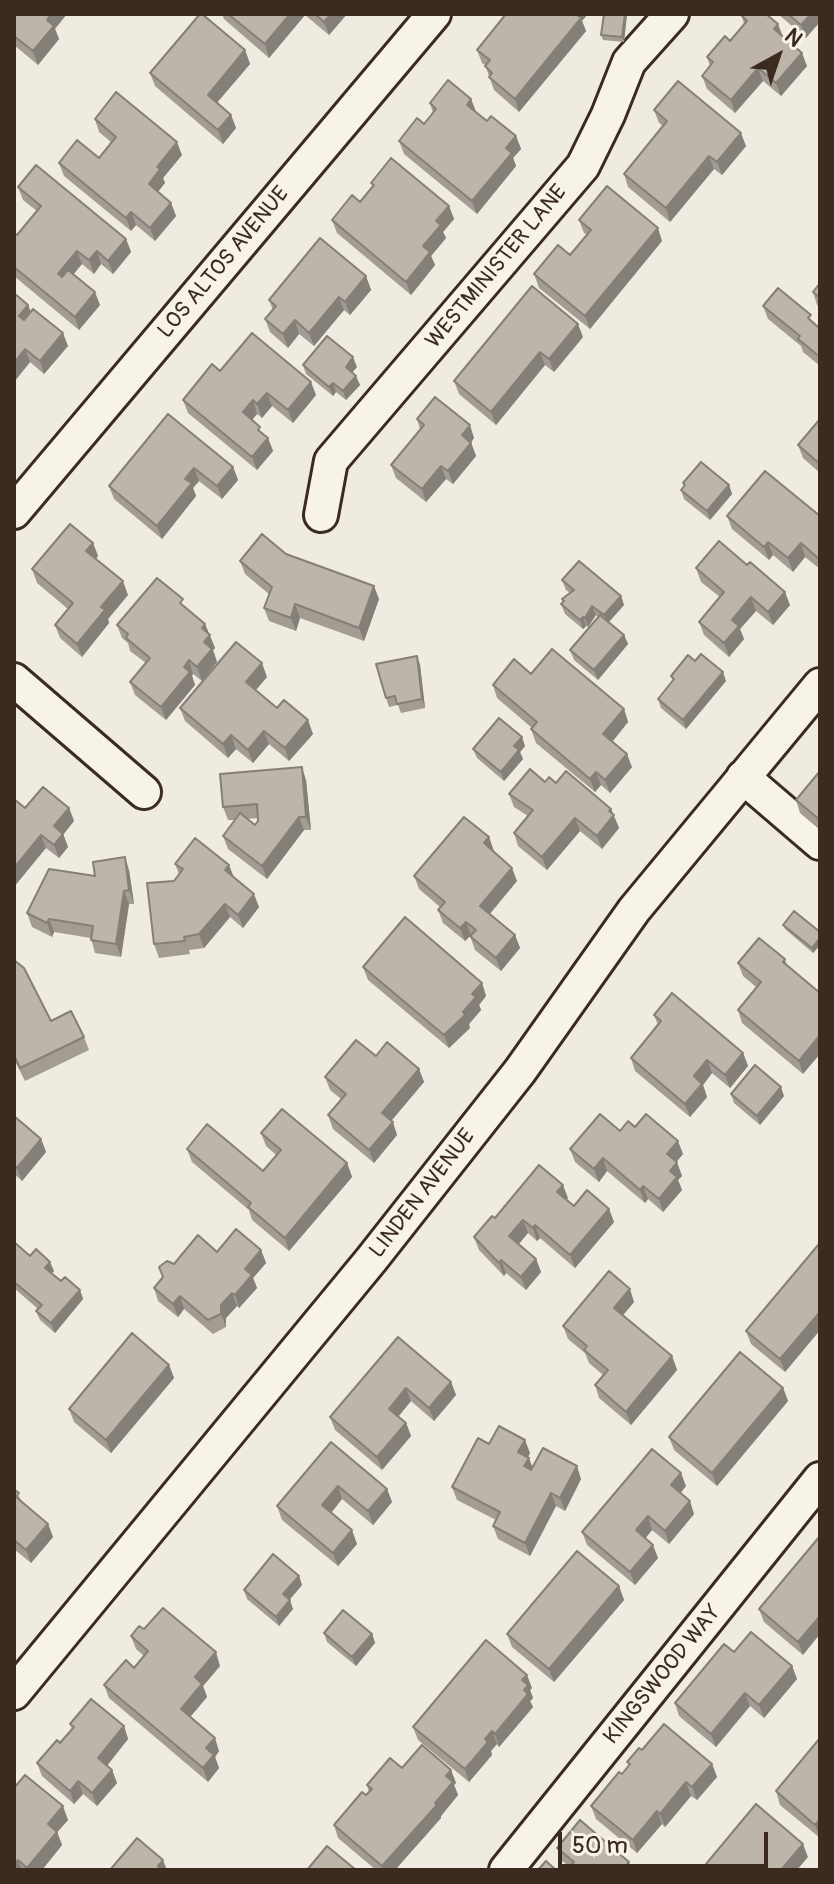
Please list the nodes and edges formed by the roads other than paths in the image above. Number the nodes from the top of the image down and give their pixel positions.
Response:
1 (434, 14) edge
2 (672, 14) edge
3 (14, 512) edge
4 (321, 515) dead end
5 (14, 680) edge
6 (820, 685) edge
7 (743, 777) junction
8 (144, 792) dead end
9 (820, 843) edge
10 (820, 1479) edge
11 (14, 1693) edge
12 (506, 1870) edge

1 - 3 street, LOS ALTOS AVENUE
2 - 4 street, WESTMINISTER LANE
5 - 8 street
6 - 7 street, LINDEN AVENUE
7 - 9 street
7 - 11 street, LINDEN AVENUE
10 - 12 street, KINGSWOOD WAY

